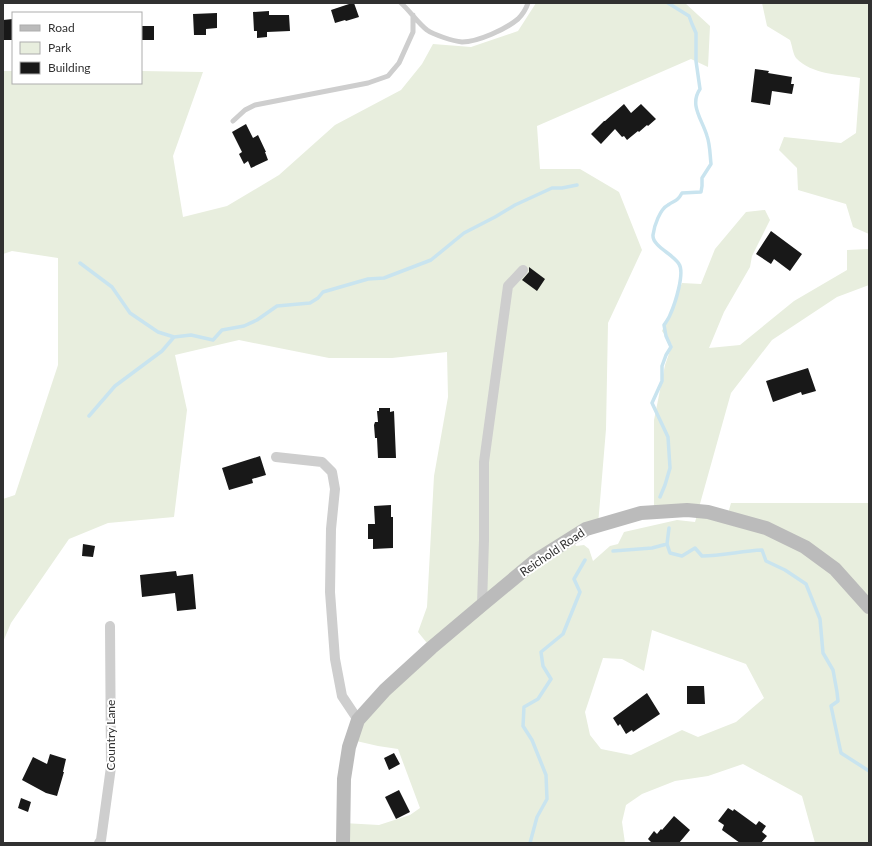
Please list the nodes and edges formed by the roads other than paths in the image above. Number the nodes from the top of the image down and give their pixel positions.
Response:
1 (401, 3) edge
2 (528, 3) edge
3 (413, 15) junction
4 (233, 121) dead end
5 (523, 270) dead end
6 (276, 457) dead end
7 (482, 605) junction
8 (869, 607) edge
9 (110, 626) dead end
10 (358, 720) junction
11 (99, 843) edge
12 (343, 843) edge

1 - 3 lane
2 - 3 lane
3 - 4 lane
5 - 7 street
6 - 10 street
7 - 8 street, Reichold Road
7 - 10 street, Reichold Road
9 - 11 street, Country Lane
10 - 12 street, Reichold Road

